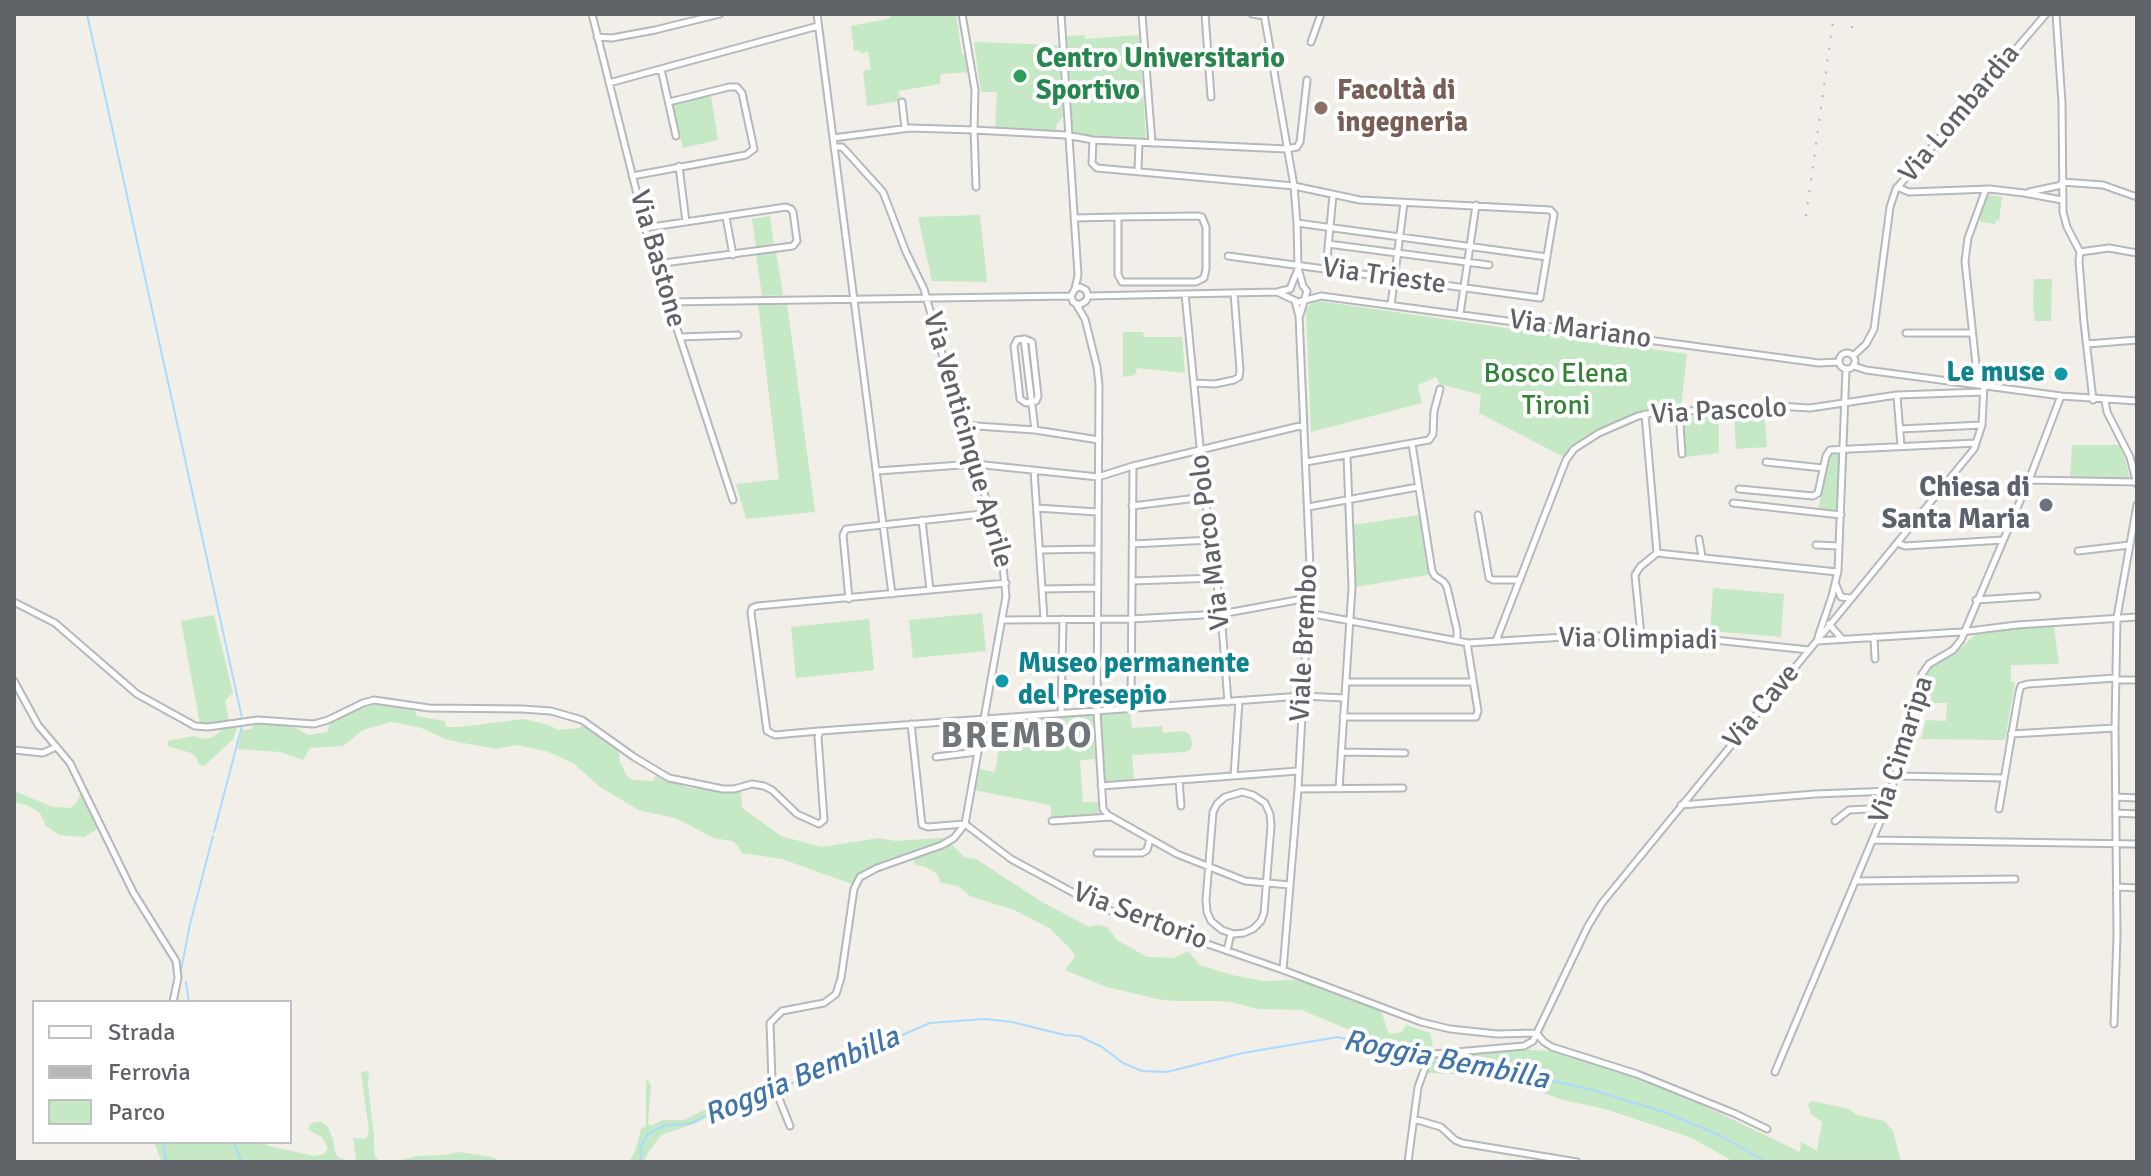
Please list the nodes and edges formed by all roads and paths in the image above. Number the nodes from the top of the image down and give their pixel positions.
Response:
1 (592, 14) edge
2 (720, 14) edge
3 (817, 14) edge
4 (962, 14) edge
5 (1061, 14) edge
6 (1142, 14) edge
7 (1205, 14) edge
8 (1252, 14) edge
9 (1321, 14) edge
10 (2046, 14) edge
11 (2056, 14) edge
12 (1264, 15) edge
13 (696, 18) edge
14 (818, 26) junction
15 (597, 37) junction
16 (1311, 42) dead end
17 (661, 69) junction
18 (1307, 80) dead end
19 (609, 83) junction
20 (1211, 97) dead end
21 (669, 102) junction
22 (902, 102) dead end
23 (905, 128) junction
24 (974, 130) junction
25 (676, 136) dead end
26 (1069, 136) junction
27 (833, 138) junction
28 (1093, 140) junction
29 (1139, 142) junction
30 (1152, 143) junction
31 (834, 147) junction
32 (1287, 149) junction
33 (679, 166) junction
34 (1138, 171) junction
35 (632, 176) junction
36 (2062, 183) junction
37 (1294, 186) junction
38 (976, 187) dead end
39 (1897, 187) junction
40 (1986, 189) junction
41 (2042, 192) junction
42 (1333, 195) junction
43 (2137, 197) edge
44 (2063, 200) junction
45 (1404, 203) junction
46 (1476, 205) junction
47 (726, 217) junction
48 (1118, 217) junction
49 (1074, 218) junction
50 (686, 222) junction
51 (1297, 223) junction
52 (1330, 227) junction
53 (645, 228) junction
54 (1400, 237) junction
55 (1328, 244) junction
56 (1471, 247) junction
57 (2080, 252) junction
58 (1398, 253) junction
59 (2137, 253) edge
60 (733, 255) junction
61 (1228, 256) dead end
62 (1547, 257) junction
63 (1468, 263) junction
64 (656, 264) junction
65 (1489, 265) dead end
66 (1298, 266) junction
67 (1326, 269) junction
68 (1078, 275) junction
69 (1394, 277) junction
70 (1304, 287) junction
71 (1083, 288) junction
72 (1291, 288) junction
73 (1465, 288) junction
74 (1075, 289) junction
75 (1277, 292) junction
76 (1234, 293) junction
77 (1185, 294) junction
78 (1071, 296) junction
79 (1321, 296) junction
80 (1087, 298) junction
81 (854, 299) junction
82 (927, 299) junction
83 (1304, 299) junction
84 (1293, 300) junction
85 (668, 302) junction
86 (1076, 304) junction
87 (1391, 305) junction
88 (1460, 314) junction
89 (1299, 316) junction
90 (1085, 319) junction
91 (1906, 333) dead end
92 (1971, 333) junction
93 (738, 335) dead end
94 (680, 337) junction
95 (2137, 340) edge
96 (2087, 344) junction
97 (1853, 356) junction
98 (1839, 362) junction
99 (1854, 366) junction
100 (1846, 370) junction
101 (1194, 383) junction
102 (1982, 387) junction
103 (1440, 389) dead end
104 (1897, 395) junction
105 (2061, 396) junction
106 (2093, 400) junction
107 (2105, 401) junction
108 (2137, 401) edge
109 (1031, 402) junction
110 (1845, 403) junction
111 (1679, 410) junction
112 (1645, 414) junction
113 (962, 425) junction
114 (1304, 425) junction
115 (1982, 425) junction
116 (1900, 429) junction
117 (1035, 430) junction
118 (1099, 440) junction
119 (1977, 443) junction
120 (1412, 444) junction
121 (1901, 446) junction
122 (1844, 449) junction
123 (1200, 450) junction
124 (1682, 454) dead end
125 (1347, 455) junction
126 (1306, 462) junction
127 (1766, 462) dead end
128 (975, 464) junction
129 (1133, 466) junction
130 (1823, 468) junction
131 (1034, 470) junction
132 (877, 471) junction
133 (2136, 474) edge
134 (1098, 477) junction
135 (2029, 480) junction
136 (2137, 483) edge
137 (1418, 487) junction
138 (1739, 489) dead end
139 (1205, 497) junction
140 (1349, 499) junction
141 (733, 500) dead end
142 (1733, 503) dead end
143 (2137, 505) edge
144 (1132, 506) junction
145 (1308, 507) junction
146 (1037, 508) junction
147 (1097, 512) junction
148 (991, 513) junction
149 (1478, 515) dead end
150 (1841, 515) junction
151 (922, 520) junction
152 (2136, 522) edge
153 (883, 524) junction
154 (1699, 539) dead end
155 (1211, 540) junction
156 (2003, 540) junction
157 (1897, 542) junction
158 (1132, 544) junction
159 (1816, 545) dead end
160 (2130, 545) junction
161 (1839, 546) junction
162 (1097, 549) junction
163 (1040, 550) junction
164 (2078, 551) dead end
165 (1657, 553) junction
166 (1702, 557) junction
167 (1837, 572) junction
168 (1216, 578) junction
169 (1520, 580) junction
170 (1132, 581) junction
171 (1006, 583) junction
172 (1835, 583) junction
173 (1097, 588) junction
174 (1042, 589) junction
175 (930, 591) junction
176 (892, 594) junction
177 (2037, 596) dead end
178 (1309, 598) junction
179 (1851, 598) junction
180 (849, 599) junction
181 (1831, 599) junction
182 (1976, 600) junction
183 (14, 602) edge
184 (1843, 608) junction
185 (1308, 613) junction
186 (1221, 614) junction
187 (2117, 617) junction
188 (2137, 617) edge
189 (1044, 619) junction
190 (1063, 619) junction
191 (1097, 619) junction
192 (1131, 619) junction
193 (1003, 620) junction
194 (1349, 620) junction
195 (1829, 624) junction
196 (1964, 632) junction
197 (1641, 636) junction
198 (1874, 637) junction
199 (1842, 639) junction
200 (1817, 640) junction
201 (1457, 641) junction
202 (1496, 641) junction
203 (1467, 643) junction
204 (1809, 650) junction
205 (1875, 659) dead end
206 (1225, 662) junction
207 (1131, 669) junction
208 (2116, 679) junction
209 (2137, 680) edge
210 (14, 681) edge
211 (1346, 682) junction
212 (1473, 682) junction
213 (1302, 696) junction
214 (1345, 698) junction
215 (1239, 701) junction
216 (1228, 702) junction
217 (1131, 709) junction
218 (1097, 711) junction
219 (1061, 713) junction
220 (1343, 717) junction
221 (983, 719) junction
222 (911, 724) junction
223 (2115, 728) junction
224 (820, 732) junction
225 (2011, 734) junction
226 (56, 747) junction
227 (14, 750) edge
228 (977, 752) junction
229 (1341, 752) junction
230 (1405, 753) dead end
231 (936, 757) dead end
232 (1298, 771) junction
233 (1234, 776) junction
234 (1896, 776) junction
235 (2004, 778) junction
236 (1179, 780) junction
237 (1101, 786) junction
238 (1403, 788) dead end
239 (1298, 789) junction
240 (1339, 789) junction
241 (1892, 791) junction
242 (2116, 797) junction
243 (2137, 798) edge
244 (1681, 805) junction
245 (1181, 806) dead end
246 (1886, 808) junction
247 (1999, 809) dead end
248 (2116, 813) junction
249 (2137, 814) edge
250 (1112, 817) junction
251 (1052, 821) dead end
252 (1835, 821) dead end
253 (965, 824) junction
254 (1150, 839) junction
255 (1873, 840) junction
256 (2116, 843) junction
257 (2137, 844) edge
258 (1097, 853) dead end
259 (1208, 866) junction
260 (2015, 879) dead end
261 (1856, 881) junction
262 (1267, 884) junction
263 (1290, 885) junction
264 (2117, 887) junction
265 (2137, 888) edge
266 (1231, 933) junction
267 (1227, 951) junction
268 (1283, 970) junction
269 (173, 1000) edge
270 (2114, 1024) dead end
271 (1536, 1033) junction
272 (1775, 1072) dead end
273 (1414, 1119) junction
274 (790, 1126) dead end
275 (1767, 1129) dead end
276 (1408, 1162) edge
277 (1577, 1162) edge

1 - 15 street, Via Bastone
2 - 13 street
3 - 14 street
4 - 24 street
5 - 26 street
6 - 30 street
7 - 20 street
8 - 12 street
9 - 16 street
10 - 39 street, Via Lombardia
11 - 36 street
12 - 32 street
13 - 15 street
14 - 17 street
14 - 27 street
15 - 19 street, Via Bastone
17 - 19 street
17 - 21 street
18 - 32 street
19 - 35 street, Via Bastone
21 - 25 street
21 - 33 street
22 - 23 street
23 - 24 street
23 - 27 street
24 - 26 street
24 - 38 street
26 - 28 street
26 - 49 street
27 - 31 street
28 - 29 street
28 - 34 street
29 - 30 street
29 - 34 street
30 - 32 street
31 - 81 street
31 - 82 street, Via Venticinque Aprile
32 - 37 street
33 - 35 street
33 - 50 street
34 - 37 street
35 - 53 street, Via Bastone
36 - 41 street
36 - 43 street
36 - 44 street
37 - 42 street
37 - 51 street
39 - 40 street
39 - 97 street, Via Lombardia
40 - 41 street
40 - 92 street, Via Cave
41 - 44 street
42 - 45 street
42 - 52 street
44 - 57 street
45 - 46 street
45 - 54 street
46 - 56 street
46 - 62 street
47 - 50 street
47 - 60 street
47 - 60 street
48 - 48 street
48 - 49 street
49 - 68 street
50 - 53 street
51 - 52 street
51 - 66 street
52 - 54 street
52 - 55 street
53 - 64 street, Via Bastone
54 - 56 street
54 - 58 street
55 - 58 street, Via Trieste
55 - 67 street
56 - 62 street
56 - 63 street
57 - 59 street
57 - 96 street
58 - 63 street, Via Trieste
58 - 69 street
60 - 64 street
61 - 66 street, Via Trieste
62 - 73 street, Via Trieste
63 - 65 street, Via Trieste
63 - 73 street
64 - 85 street, Via Bastone
66 - 67 street, Via Trieste
66 - 70 street
66 - 72 street
67 - 69 street, Via Trieste
68 - 71 street
68 - 74 street
69 - 73 street, Via Trieste
69 - 87 street
70 - 72 street
70 - 79 street, Via Mariano
70 - 83 street
71 - 74 street
71 - 80 street
72 - 75 street
72 - 84 street
73 - 88 street
74 - 78 street
75 - 76 street
75 - 84 street
76 - 77 street
76 - 101 street
77 - 80 street
77 - 101 street, Via Marco Polo
78 - 82 street
78 - 86 street
79 - 83 street, Via Mariano
79 - 87 street, Via Mariano
80 - 86 street
80 - 90 street
81 - 82 street
81 - 85 street
81 - 132 street
82 - 113 street, Via Venticinque Aprile
83 - 84 street
83 - 89 street, Viale Brembo
84 - 89 street, Viale Brembo
85 - 94 street, Via Bastone
86 - 90 street
87 - 88 street, Via Mariano
88 - 98 street, Via Mariano
89 - 114 street, Viale Brembo
90 - 118 street
91 - 92 street
92 - 102 street, Via Cave
93 - 94 street
94 - 141 street, Via Bastone
95 - 96 street
96 - 106 street
97 - 98 street, Via Mariano
97 - 99 street
98 - 100 street
99 - 100 street
99 - 102 street
100 - 110 street
101 - 123 street, Via Marco Polo
102 - 104 street, Via Pascolo
102 - 105 street
102 - 115 street, Via Cave
103 - 120 street
104 - 110 street, Via Pascolo
104 - 116 street
105 - 106 street
105 - 135 street, Via Cimaripa
106 - 107 street
107 - 108 street
107 - 133 street
109 - 109 street
109 - 117 street
110 - 111 street, Via Pascolo
110 - 122 street
111 - 112 street, Via Pascolo
111 - 124 street
112 - 165 street
112 - 169 street, Via Pascolo
113 - 117 street
113 - 128 street, Via Venticinque Aprile
114 - 123 street
114 - 126 street, Viale Brembo
115 - 116 street
115 - 119 street, Via Cave
116 - 121 street
117 - 118 street
118 - 134 street
119 - 121 street
119 - 157 street, Via Cave
120 - 125 street
120 - 137 street
121 - 122 street
122 - 130 street
122 - 150 street
123 - 129 street
123 - 139 street, Via Marco Polo
125 - 126 street
125 - 140 street
126 - 145 street, Viale Brembo
127 - 130 street
128 - 131 street
128 - 132 street
128 - 148 street, Via Venticinque Aprile
129 - 134 street
129 - 144 street
130 - 138 street
131 - 134 street
131 - 146 street
132 - 153 street
133 - 136 street
134 - 147 street
135 - 136 street
135 - 156 street, Via Cimaripa
137 - 140 street
137 - 201 street
139 - 144 street
139 - 155 street, Via Marco Polo
140 - 145 street
140 - 194 street
142 - 150 street
143 - 152 street
144 - 158 street
145 - 178 street, Viale Brembo
146 - 147 street
146 - 163 street
147 - 162 street
148 - 151 street
148 - 171 street, Via Venticinque Aprile
149 - 169 street
150 - 161 street
151 - 153 street
151 - 175 street
152 - 160 street
153 - 176 street
153 - 180 street
154 - 166 street
155 - 158 street
155 - 168 street, Via Marco Polo
156 - 157 street
156 - 182 street, Via Cimaripa
157 - 179 street, Via Cave
158 - 170 street
159 - 161 street
160 - 164 street
160 - 187 street
161 - 167 street
162 - 163 street
162 - 173 street
163 - 174 street
165 - 166 street
165 - 197 street
166 - 167 street
167 - 172 street
168 - 170 street
168 - 186 street, Via Marco Polo
169 - 202 street, Via Pascolo
170 - 192 street
171 - 175 street
171 - 193 street, Via Venticinque Aprile
172 - 179 street
172 - 181 street
173 - 174 street
173 - 191 street
174 - 189 street
175 - 176 street
176 - 180 street
177 - 182 street
178 - 185 street, Viale Brembo
178 - 186 street
179 - 184 street, Via Cave
180 - 224 street
181 - 184 street
181 - 200 street
182 - 196 street, Via Cimaripa
183 - 224 street
184 - 195 street, Via Cave
185 - 194 street, Via Olimpiadi
185 - 213 street, Viale Brembo
186 - 192 street
186 - 206 street, Via Marco Polo
187 - 188 street
187 - 196 street
187 - 208 street
189 - 190 street
189 - 193 street
190 - 191 street
190 - 219 street
191 - 192 street
191 - 218 street
192 - 207 street
193 - 221 street, Via Venticinque Aprile
194 - 201 street, Via Olimpiadi
194 - 211 street
195 - 199 street
195 - 200 street, Via Cave
196 - 198 street
196 - 234 street, Via Cimaripa
197 - 202 street, Via Olimpiadi
197 - 204 street, Via Olimpiadi
198 - 199 street
198 - 205 street
199 - 200 street
200 - 204 street, Via Cave
201 - 203 street, Via Olimpiadi
202 - 203 street, Via Olimpiadi
203 - 212 street
204 - 244 street, Via Cave
206 - 207 street
206 - 216 street, Via Marco Polo
207 - 217 street
208 - 209 street
208 - 223 street
208 - 225 street
210 - 226 street
211 - 212 street
211 - 214 street
212 - 220 street
213 - 214 street
213 - 215 street
213 - 232 street, Viale Brembo
214 - 220 street
215 - 216 street
215 - 233 street
216 - 217 street
217 - 218 street
218 - 219 street
218 - 237 street
219 - 221 street
220 - 229 street
221 - 222 street
221 - 228 street, Via Venticinque Aprile
222 - 224 street
222 - 253 street
223 - 225 street
223 - 242 street
225 - 235 street
226 - 227 street
226 - 269 street
228 - 231 street
228 - 253 street, Via Venticinque Aprile
229 - 230 street
229 - 240 street
232 - 233 street
232 - 239 street, Viale Brembo
233 - 236 street
234 - 235 street
234 - 241 street, Via Cimaripa
235 - 247 street
236 - 237 street
236 - 245 street
237 - 250 street
238 - 240 street
239 - 240 street
239 - 263 street, Viale Brembo
241 - 244 street
241 - 246 street, Via Cimaripa
242 - 243 street
242 - 248 street
244 - 271 street, Via Cave
246 - 252 street
246 - 255 street, Via Cimaripa
248 - 249 street
248 - 256 street
250 - 251 street
250 - 254 street
253 - 267 street, Via Sertorio
253 - 274 street
254 - 258 street
254 - 259 street
255 - 256 street
255 - 261 street, Via Cimaripa
256 - 257 street
256 - 264 street
259 - 262 street
259 - 262 street
259 - 266 street
260 - 261 street
261 - 272 street, Via Cimaripa
262 - 263 street
262 - 266 street
263 - 268 street, Viale Brembo
264 - 265 street
264 - 270 street
266 - 267 street
267 - 268 street, Via Sertorio
268 - 271 street, Via Sertorio
271 - 273 street
271 - 275 street
273 - 276 street
273 - 277 street

